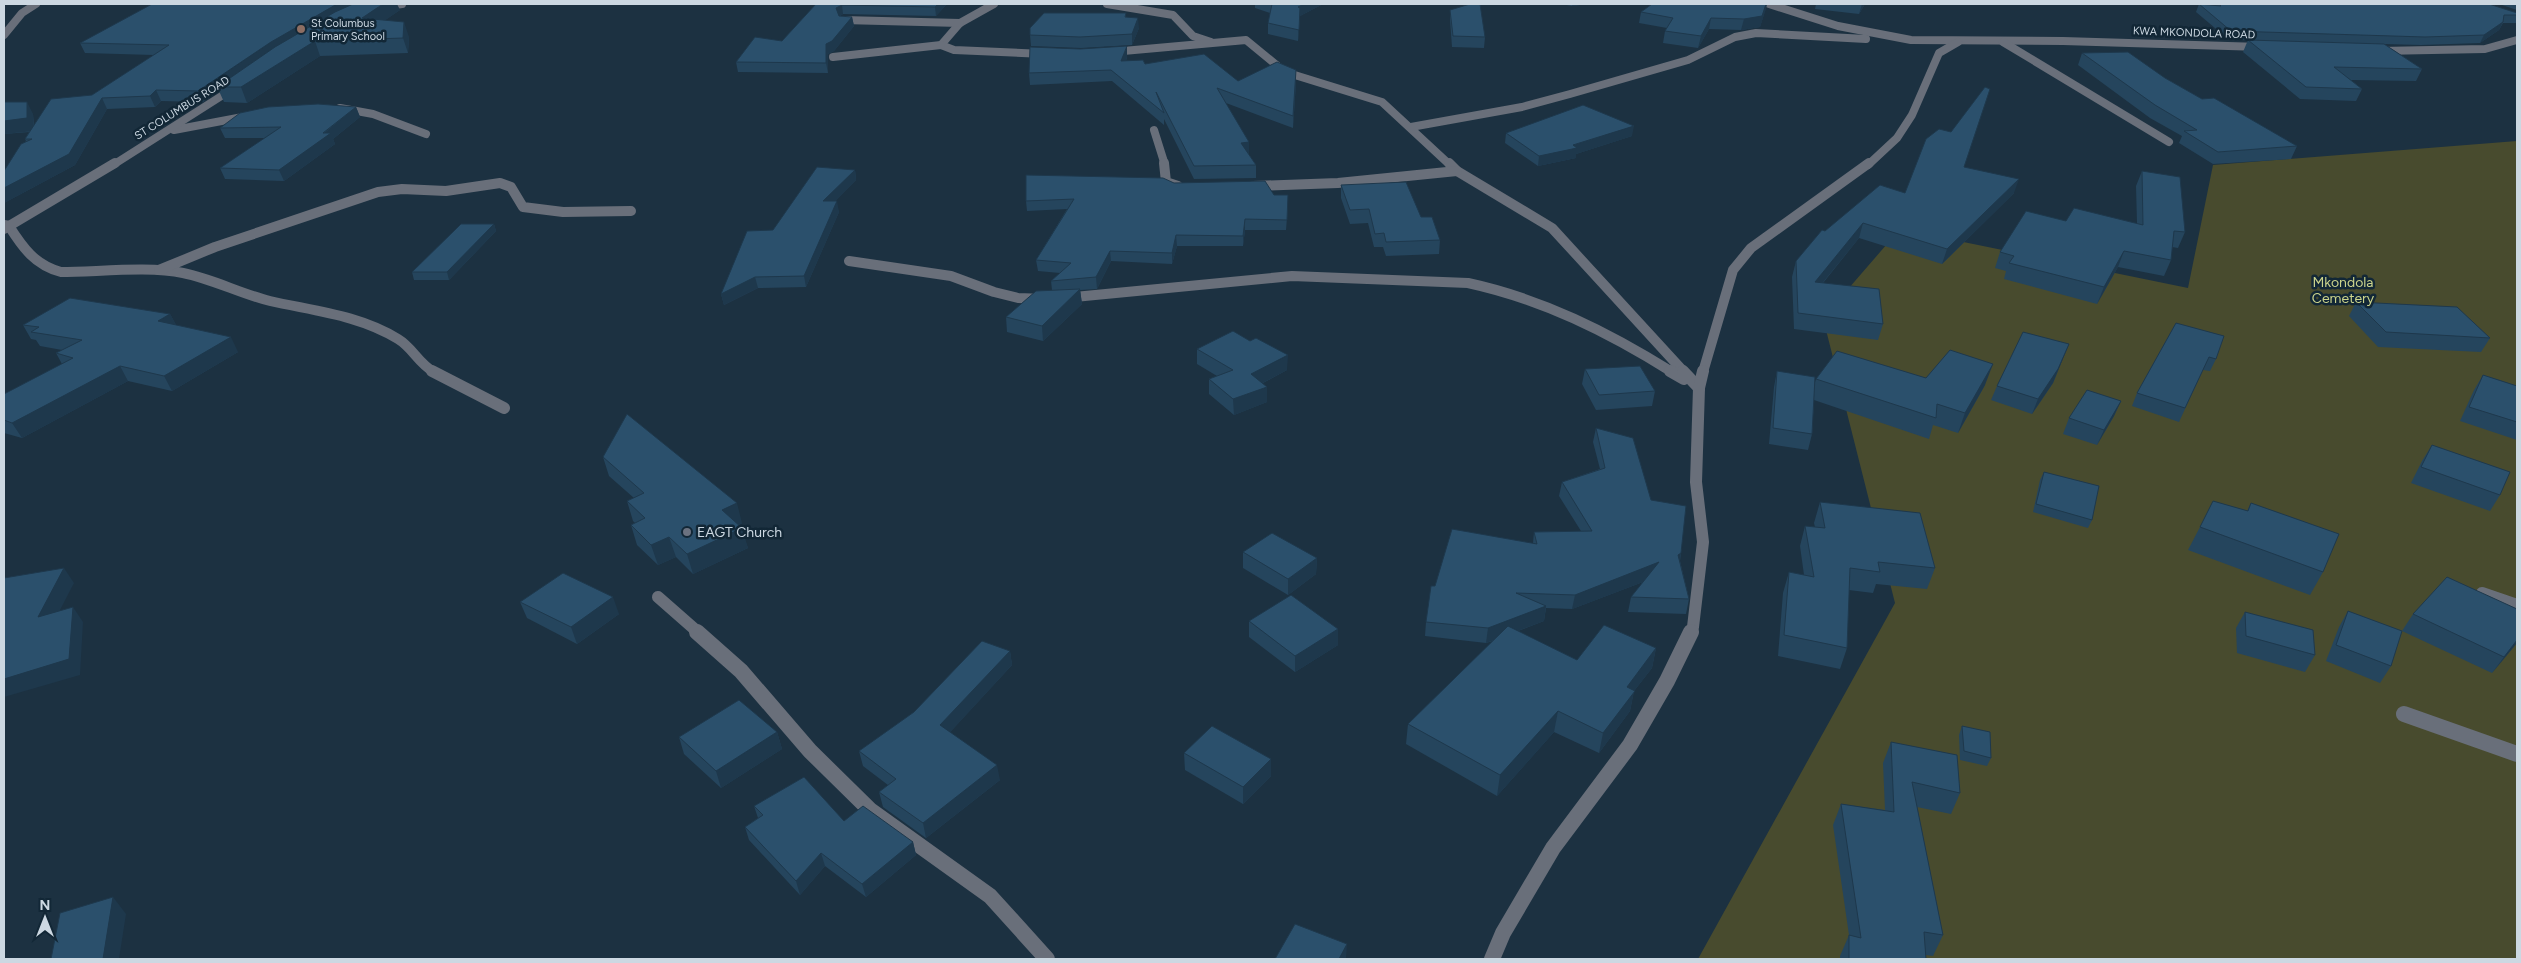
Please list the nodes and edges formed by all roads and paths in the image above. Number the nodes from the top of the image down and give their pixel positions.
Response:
1 (36, 4) edge
2 (402, 4) edge
3 (994, 4) edge
4 (1107, 4) edge
5 (1769, 4) edge
6 (1787, 7) edge
7 (371, 8) edge
8 (843, 20) edge
9 (960, 23) junction
10 (4, 35) edge
11 (1912, 40) junction
12 (2517, 40) edge
13 (1958, 42) junction
14 (2003, 42) junction
15 (1216, 44) junction
16 (2505, 44) junction
17 (941, 45) junction
18 (2270, 47) edge
19 (2517, 47) edge
20 (2368, 51) edge
21 (1099, 53) edge
22 (1054, 54) edge
23 (833, 57) dead end
24 (239, 85) edge
25 (331, 109) edge
26 (262, 114) edge
27 (1410, 127) junction
28 (1154, 130) dead end
29 (164, 132) junction
30 (426, 134) dead end
31 (2169, 142) dead end
32 (1457, 171) junction
33 (1192, 186) edge
34 (1240, 186) edge
35 (631, 211) dead end
36 (5, 226) edge
37 (849, 261) dead end
38 (158, 271) junction
39 (1699, 388) junction
40 (504, 408) dead end
41 (2482, 593) edge
42 (658, 597) dead end
43 (2517, 605) edge
44 (2404, 714) dead end
45 (2517, 754) edge
46 (1047, 959) edge
47 (1492, 959) edge

1 - 10 street
2 - 7 street
3 - 9 street
4 - 15 street
5 - 6 street
6 - 11 street
8 - 9 street
9 - 17 street
11 - 13 street, KWA MKONDOLA ROAD
11 - 27 street
12 - 16 street
13 - 14 street, KWA MKONDOLA ROAD
13 - 39 street
14 - 18 street, KWA MKONDOLA ROAD
14 - 31 street
15 - 21 street
15 - 27 street
16 - 19 street
16 - 20 street
17 - 22 street
17 - 23 street
24 - 29 street, ST COLUMBUS ROAD
25 - 30 street
26 - 29 street
27 - 32 street
28 - 33 street
29 - 36 street, ST COLUMBUS ROAD
32 - 34 street
32 - 39 street
35 - 38 street
36 - 38 street
37 - 39 street
38 - 40 street
39 - 47 street
41 - 43 street
42 - 46 street
44 - 45 street

